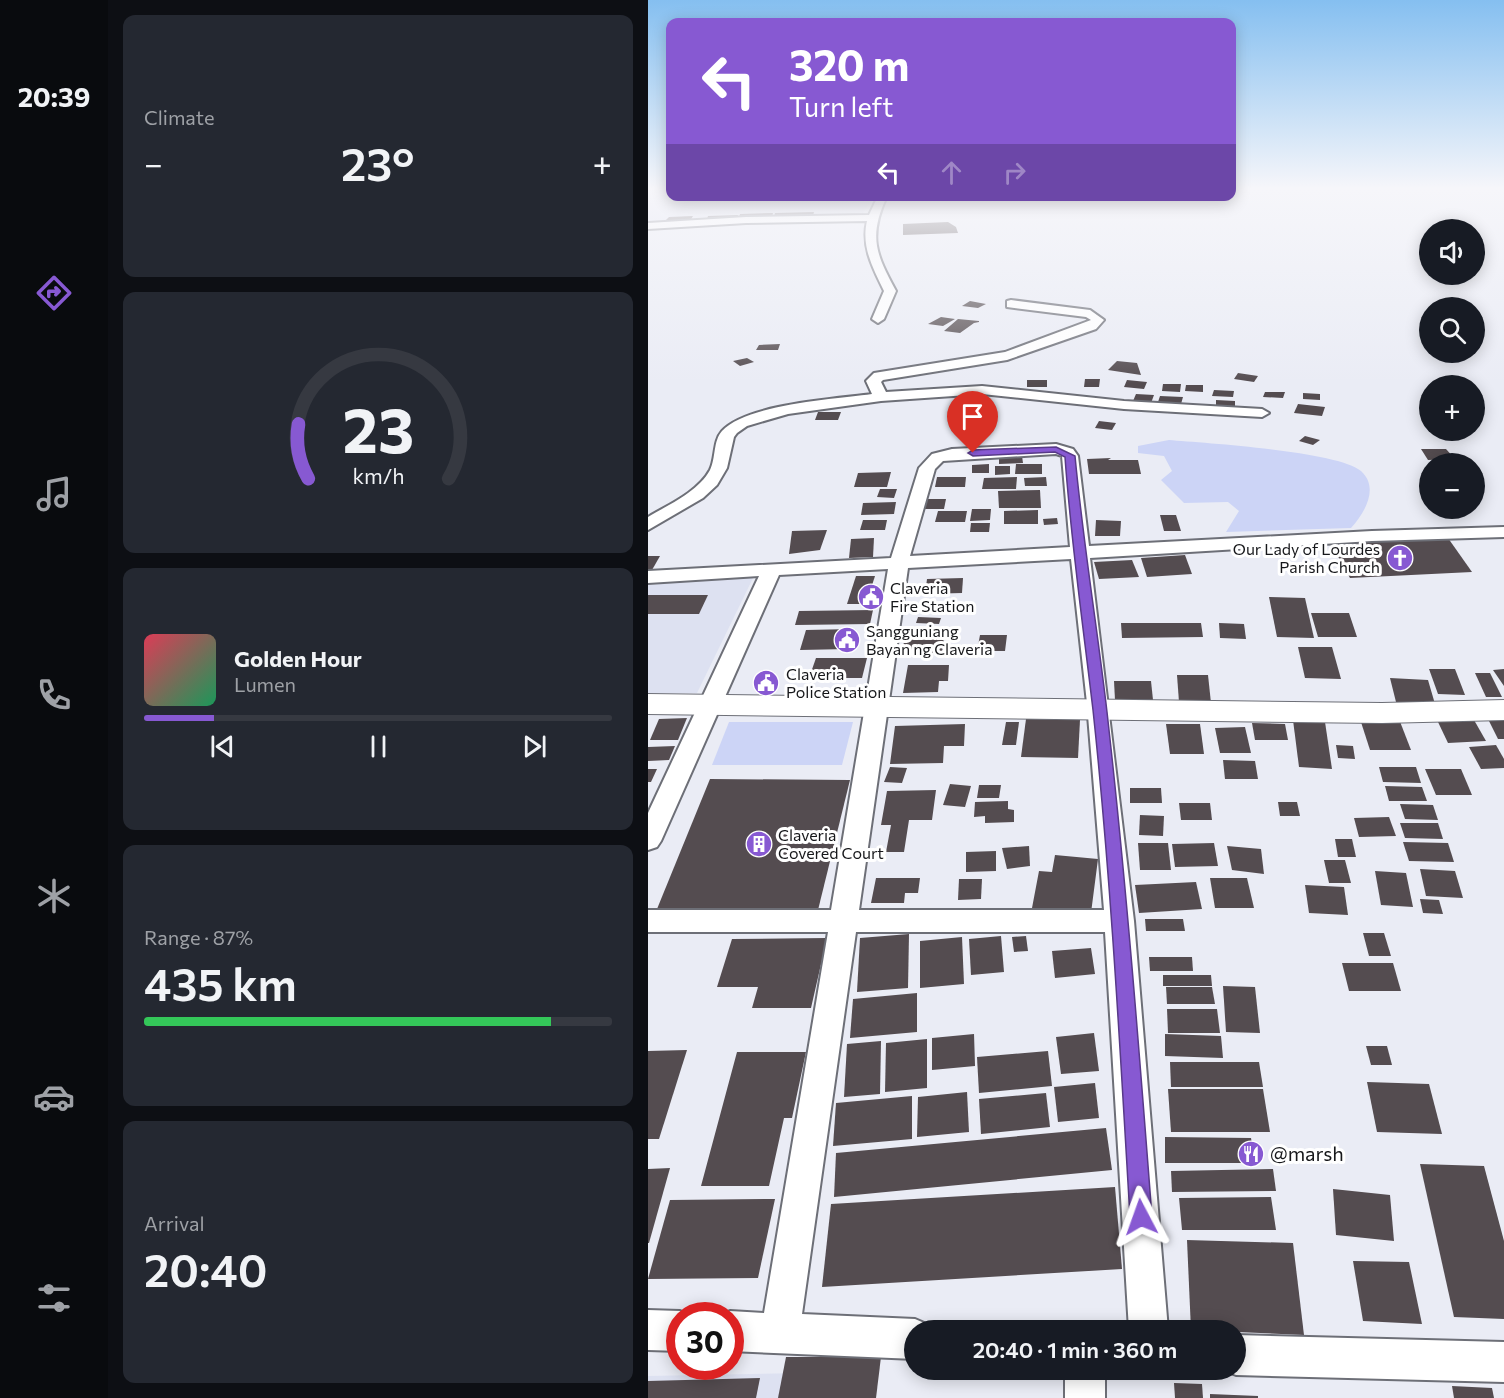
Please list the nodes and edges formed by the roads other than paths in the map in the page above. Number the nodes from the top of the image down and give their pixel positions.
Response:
1 (874, 254) edge
2 (1011, 304) dead end
3 (878, 319) dead end
4 (881, 397) junction
5 (1262, 413) dead end
6 (648, 525) edge
7 (1504, 532) edge
8 (1078, 552) junction
9 (899, 562) junction
10 (772, 569) junction
11 (648, 577) edge
12 (648, 704) edge
13 (710, 705) junction
14 (877, 707) junction
15 (1100, 710) junction
16 (1504, 710) edge
17 (648, 842) edge
18 (648, 921) edge
19 (844, 921) junction
20 (1120, 921) junction
21 (1148, 1320) edge
22 (648, 1330) edge
23 (666, 1331) edge
24 (744, 1331) edge
25 (780, 1332) junction
26 (904, 1338) edge
27 (1246, 1355) edge
28 (1504, 1362) edge
29 (1085, 1380) edge
30 (1085, 1398) edge

1 - 3 street
2 - 4 street
4 - 5 street
4 - 6 street
7 - 8 street
8 - 9 street
8 - 9 street
8 - 15 street
9 - 10 street
9 - 14 street
10 - 11 street
10 - 13 street
12 - 13 street
13 - 14 street
13 - 17 street
14 - 15 street
14 - 19 street
15 - 16 street
15 - 20 street
18 - 19 street
19 - 20 street
19 - 25 street
20 - 21 street
22 - 23 street
24 - 25 street
25 - 26 street
27 - 28 street
29 - 30 street

